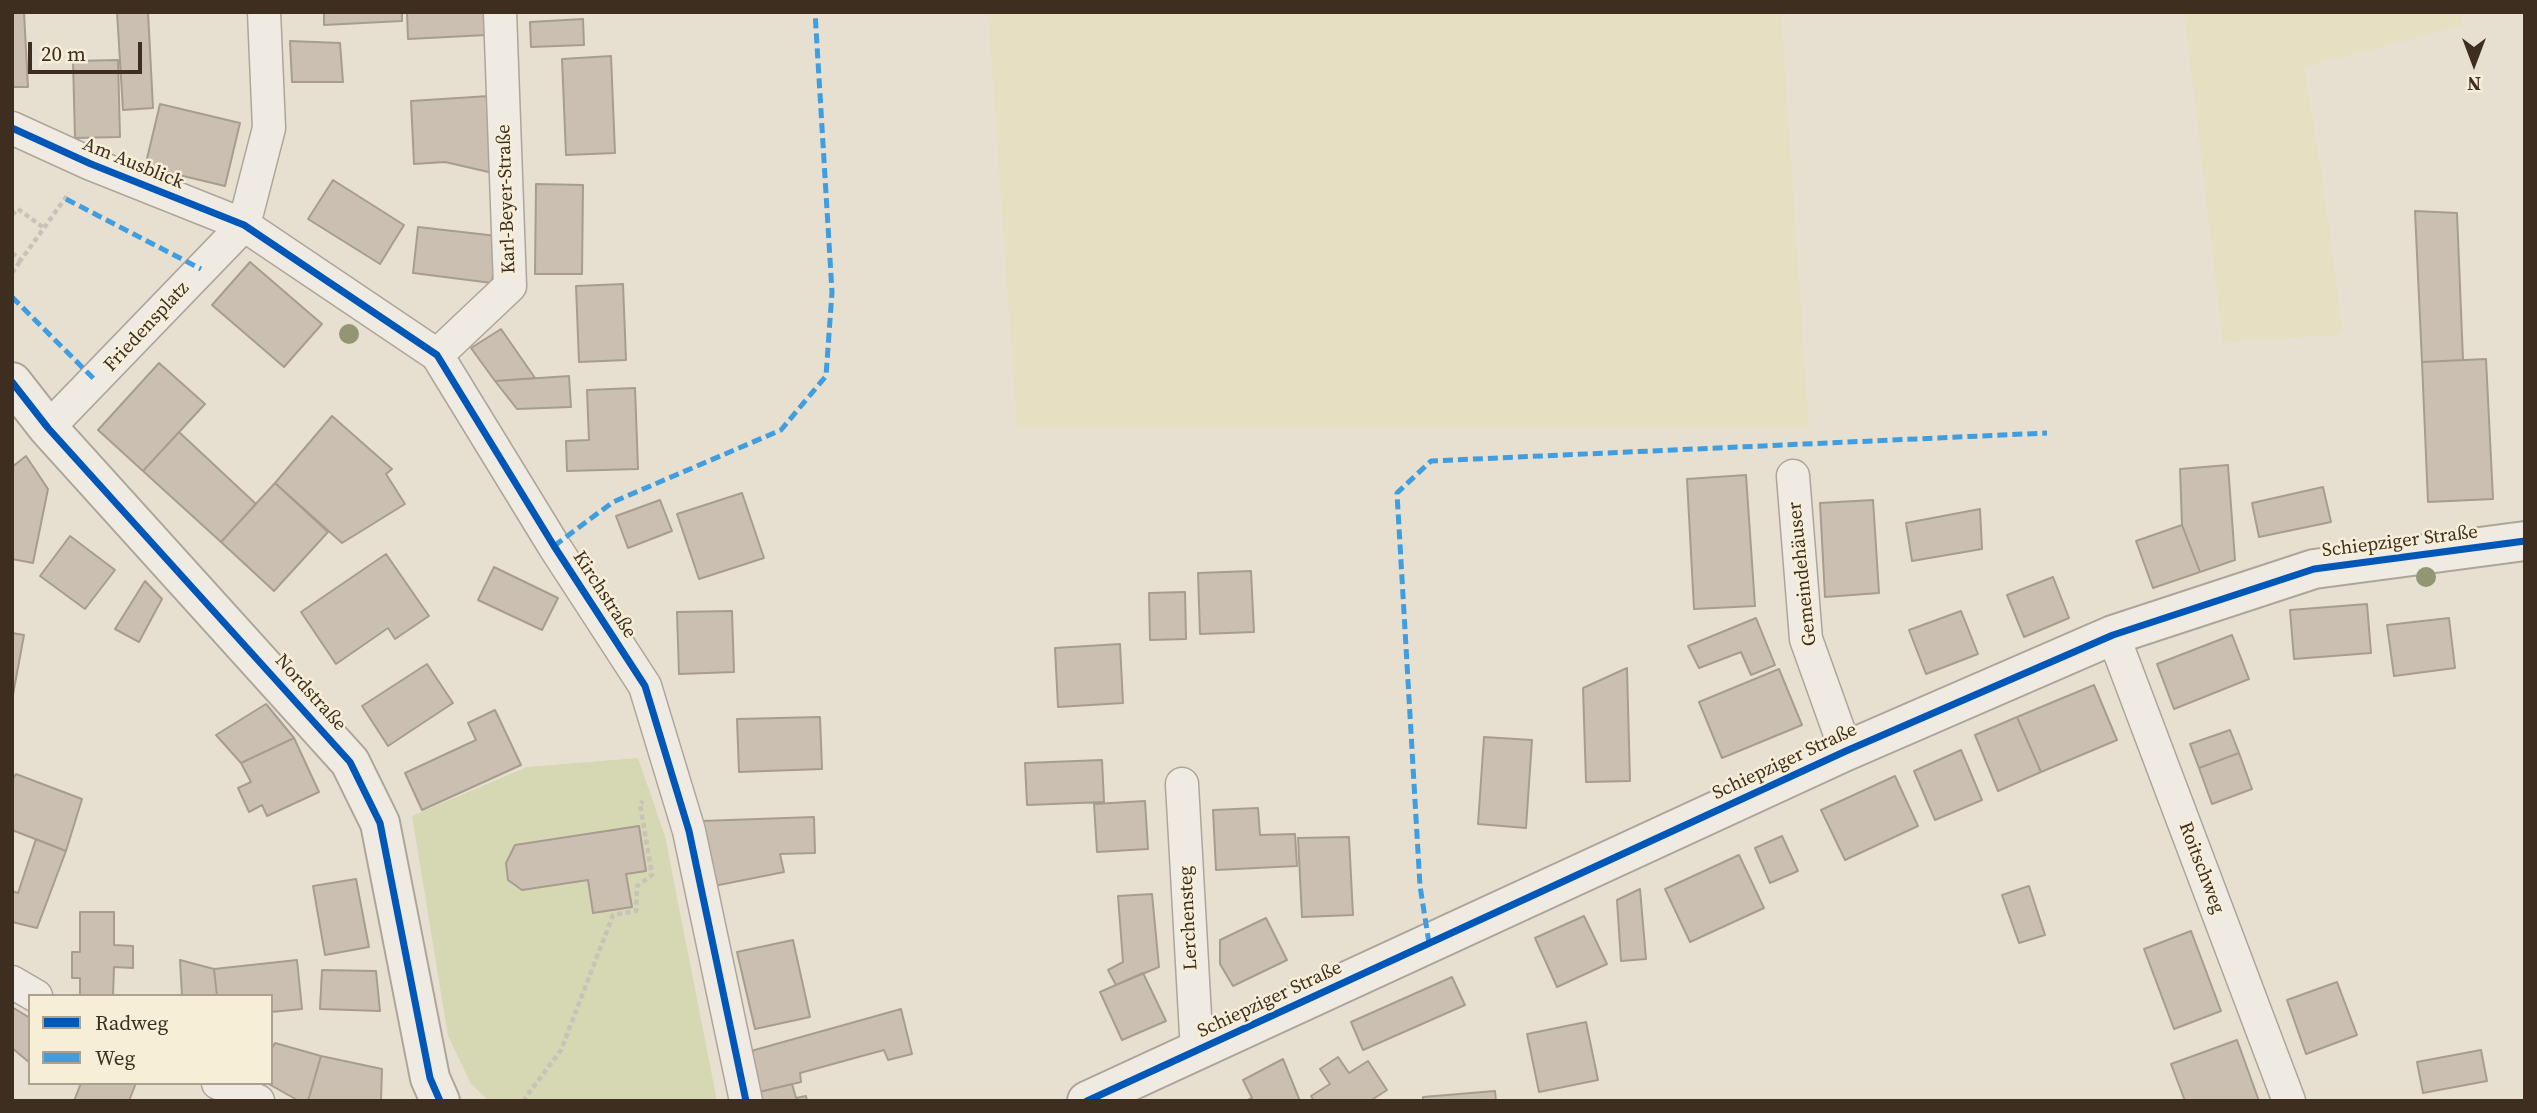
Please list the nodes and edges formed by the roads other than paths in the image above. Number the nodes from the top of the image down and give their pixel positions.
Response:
1 (264, 12) edge
2 (500, 12) edge
3 (12, 128) edge
4 (244, 225) junction
5 (437, 355) junction
6 (12, 382) edge
7 (48, 428) junction
8 (1793, 476) dead end
9 (2525, 541) edge
10 (2113, 635) junction
11 (1846, 751) junction
12 (1182, 784) dead end
13 (12, 982) edge
14 (33, 994) edge
15 (1197, 1052) junction
16 (222, 1085) edge
17 (258, 1101) edge
18 (440, 1101) edge
19 (746, 1101) edge
20 (1087, 1101) edge
21 (2289, 1101) edge

1 - 4 street
2 - 5 street, Karl-Beyer-Straße
3 - 4 street, Am Ausblick
4 - 5 street, Kirchstraße
4 - 7 street, Friedensplatz
5 - 19 street, Kirchstraße
6 - 7 street, Nordstraße
7 - 18 street, Nordstraße
8 - 11 street, Gemeindehäuser
9 - 10 street, Schiepziger Straße
10 - 11 street, Schiepziger Straße
10 - 21 street, Roitschweg
11 - 15 street, Schiepziger Straße
12 - 15 street, Lerchensteg
13 - 14 street
15 - 20 street, Schiepziger Straße
16 - 17 street

